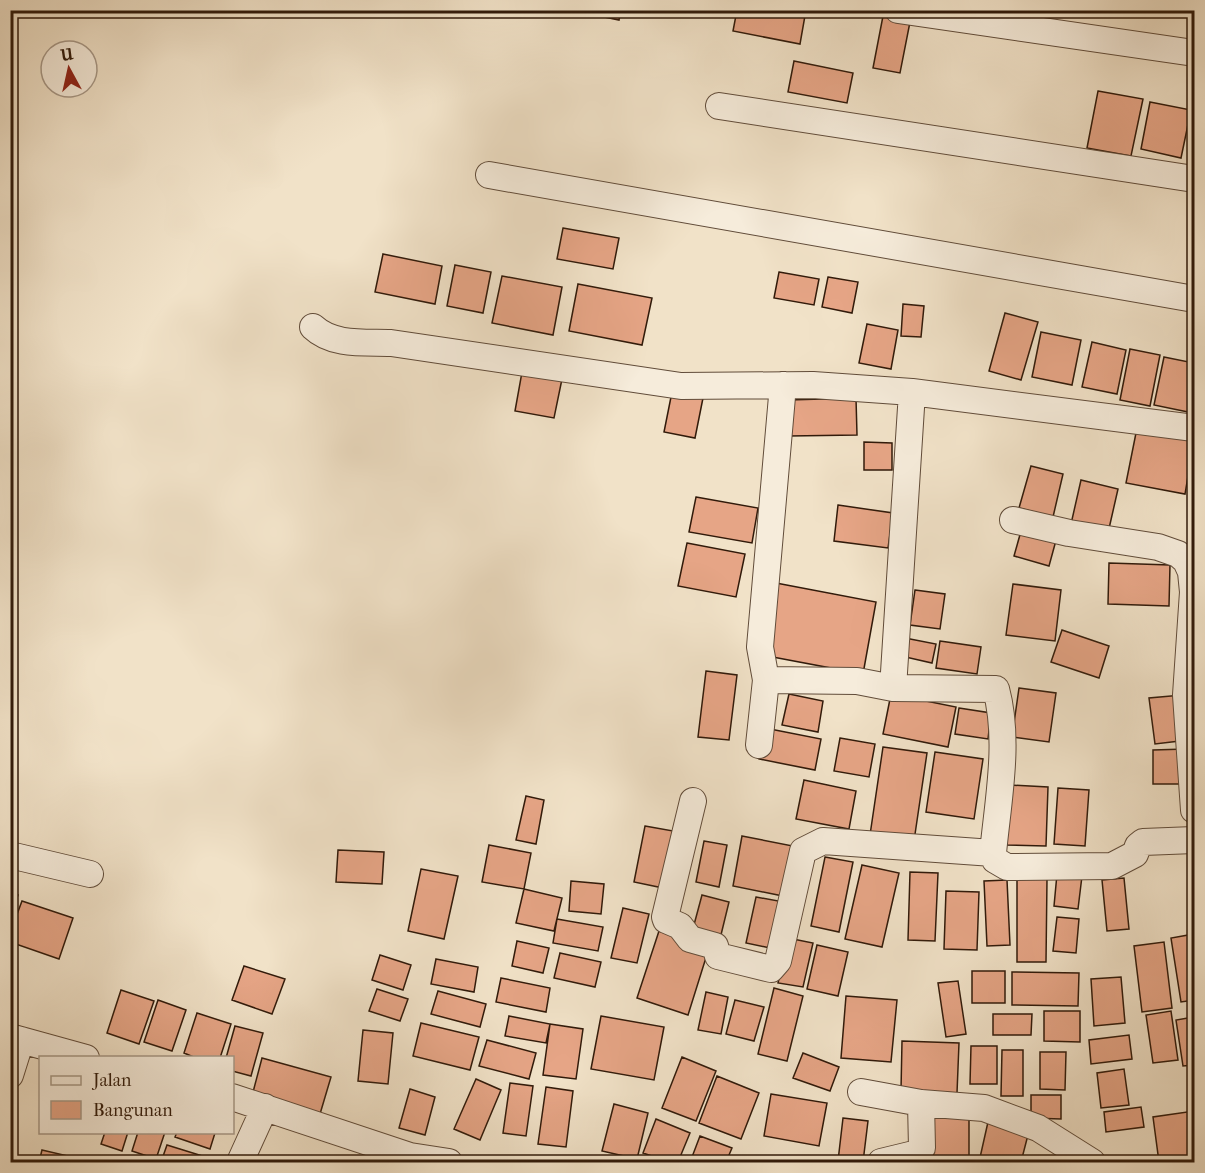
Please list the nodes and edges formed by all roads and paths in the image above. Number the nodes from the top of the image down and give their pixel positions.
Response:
1 (898, 10) edge
2 (1194, 53) edge
3 (719, 106) dead end
4 (489, 175) dead end
5 (1194, 179) edge
6 (1194, 299) edge
7 (313, 327) dead end
8 (783, 385) junction
9 (912, 393) junction
10 (1194, 428) edge
11 (1013, 520) dead end
12 (766, 680) junction
13 (893, 688) junction
14 (759, 745) dead end
15 (693, 801) dead end
16 (1194, 810) edge
17 (1194, 840) edge
18 (993, 854) junction
19 (10, 855) edge
20 (90, 874) dead end
21 (16, 1038) edge
22 (79, 1056) edge
23 (10, 1075) edge
24 (861, 1092) dead end
25 (234, 1098) edge
26 (921, 1103) junction
27 (265, 1107) junction
28 (240, 1162) edge
29 (449, 1162) edge
30 (881, 1162) edge
31 (1092, 1162) edge

1 - 2 street
3 - 5 street
4 - 6 street
7 - 8 street
8 - 9 street
8 - 12 street
9 - 10 street
9 - 13 street
11 - 16 street
12 - 13 street
12 - 14 street
13 - 18 street
15 - 18 street
17 - 18 street
19 - 20 street
21 - 22 street
21 - 23 street
24 - 26 street
25 - 27 street
26 - 30 street
26 - 31 street
27 - 28 street
27 - 29 street

